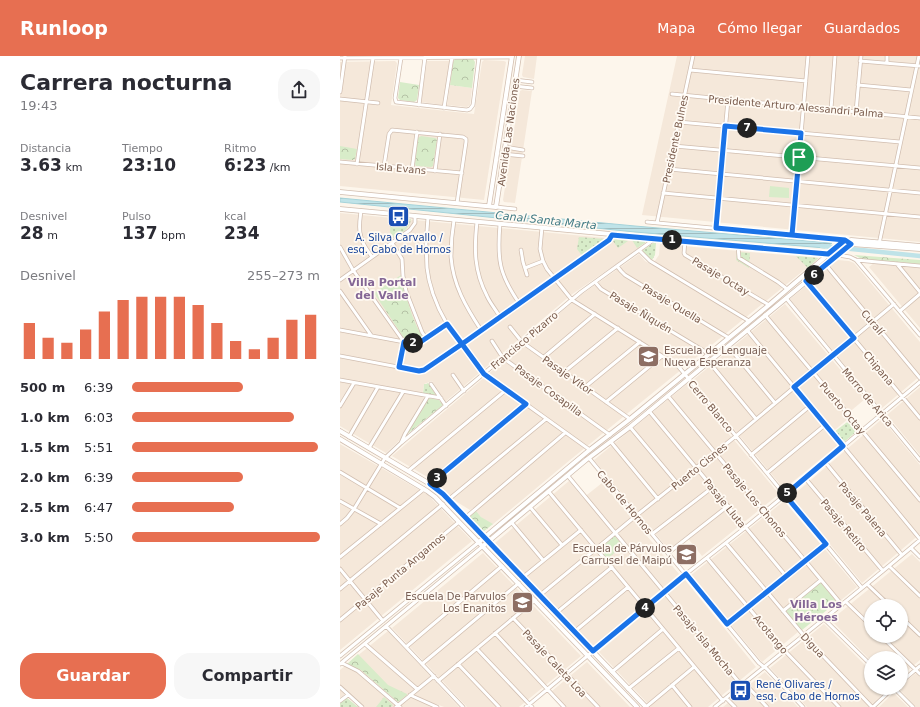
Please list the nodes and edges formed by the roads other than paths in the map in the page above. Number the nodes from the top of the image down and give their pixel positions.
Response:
1 (512, 56) edge
2 (519, 56) edge
3 (693, 56) edge
4 (808, 56) edge
5 (836, 56) edge
6 (861, 56) edge
7 (887, 56) edge
8 (919, 56) edge
9 (345, 57) edge
10 (452, 57) junction
11 (479, 57) edge
12 (340, 58) edge
13 (373, 58) junction
14 (401, 58) junction
15 (425, 58) junction
16 (860, 61) junction
17 (886, 63) junction
18 (918, 66) edge
19 (690, 70) junction
20 (515, 80) junction
21 (806, 80) junction
22 (532, 82) dead end
23 (341, 85) edge
24 (858, 85) junction
25 (514, 86) junction
26 (532, 88) dead end
27 (911, 90) junction
28 (340, 92) edge
29 (672, 94) dead end
30 (684, 96) junction
31 (340, 99) edge
32 (728, 100) junction
33 (366, 101) junction
34 (378, 103) dead end
35 (419, 105) junction
36 (803, 107) junction
37 (444, 108) junction
38 (831, 109) junction
39 (856, 112) junction
40 (906, 116) junction
41 (920, 118) edge
42 (679, 122) junction
43 (725, 126) junction
44 (417, 132) junction
45 (801, 133) junction
46 (440, 134) junction
47 (900, 142) junction
48 (674, 146) junction
49 (505, 147) junction
50 (523, 150) dead end
51 (723, 150) junction
52 (504, 154) junction
53 (523, 156) dead end
54 (799, 157) junction
55 (340, 162) edge
56 (357, 164) junction
57 (384, 166) junction
58 (895, 166) junction
59 (412, 168) junction
60 (920, 168) edge
61 (668, 169) junction
62 (434, 171) junction
63 (462, 173) junction
64 (721, 174) junction
65 (797, 181) junction
66 (890, 190) junction
67 (340, 192) edge
68 (664, 193) junction
69 (920, 193) edge
70 (718, 198) junction
71 (457, 203) junction
72 (794, 205) junction
73 (489, 206) junction
74 (496, 207) junction
75 (340, 209) edge
76 (515, 209) dead end
77 (361, 211) junction
78 (885, 214) junction
79 (415, 216) junction
80 (428, 217) junction
81 (920, 217) edge
82 (454, 220) junction
83 (477, 222) junction
84 (647, 222) dead end
85 (657, 223) junction
86 (500, 224) junction
87 (542, 227) junction
88 (716, 228) junction
89 (612, 235) junction
90 (792, 235) junction
91 (656, 238) junction
92 (845, 240) junction
93 (685, 241) junction
94 (392, 243) junction
95 (851, 243) junction
96 (879, 244) junction
97 (738, 246) junction
98 (920, 246) edge
99 (340, 247) edge
100 (920, 249) edge
101 (521, 250) dead end
102 (639, 250) junction
103 (830, 253) junction
104 (839, 254) junction
105 (372, 257) junction
106 (856, 260) junction
107 (543, 261) junction
108 (897, 264) junction
109 (826, 265) junction
110 (617, 266) junction
111 (920, 266) edge
112 (524, 268) junction
113 (353, 270) junction
114 (527, 275) dead end
115 (554, 279) junction
116 (340, 280) edge
117 (806, 281) junction
118 (595, 282) junction
119 (787, 290) junction
120 (340, 291) edge
121 (920, 293) edge
122 (786, 298) junction
123 (572, 300) junction
124 (519, 303) junction
125 (894, 304) junction
126 (769, 305) junction
127 (900, 311) junction
128 (595, 314) junction
129 (765, 315) junction
130 (500, 317) junction
131 (749, 321) junction
132 (873, 322) junction
133 (447, 324) junction
134 (510, 327) dead end
135 (618, 328) junction
136 (340, 330) edge
137 (481, 330) junction
138 (747, 330) junction
139 (371, 335) junction
140 (920, 335) edge
141 (426, 338) junction
142 (729, 338) junction
143 (854, 338) junction
144 (492, 341) dead end
145 (404, 342) junction
146 (522, 342) junction
147 (640, 342) junction
148 (462, 344) junction
149 (728, 346) junction
150 (710, 354) junction
151 (833, 355) junction
152 (340, 356) edge
153 (662, 356) junction
154 (544, 357) junction
155 (503, 358) junction
156 (708, 362) junction
157 (399, 367) junction
158 (564, 372) junction
159 (813, 372) junction
160 (685, 373) junction
161 (484, 374) junction
162 (453, 375) dead end
163 (688, 378) junction
164 (920, 378) edge
165 (340, 380) edge
166 (354, 382) junction
167 (920, 382) edge
168 (431, 384) dead end
169 (378, 387) junction
170 (585, 387) junction
171 (794, 387) junction
172 (506, 390) junction
173 (464, 391) junction
174 (403, 392) junction
175 (428, 396) junction
176 (668, 396) junction
177 (903, 397) junction
178 (441, 398) junction
179 (606, 402) junction
180 (775, 403) junction
181 (526, 404) junction
182 (340, 406) edge
183 (446, 406) junction
184 (810, 406) junction
185 (649, 411) junction
186 (882, 414) junction
187 (920, 418) edge
188 (546, 419) junction
189 (630, 419) junction
190 (756, 419) junction
191 (825, 425) junction
192 (630, 426) junction
193 (340, 431) edge
194 (862, 431) junction
195 (566, 433) junction
196 (610, 435) junction
197 (349, 436) junction
198 (736, 436) junction
199 (340, 439) edge
200 (611, 442) junction
201 (401, 443) junction
202 (843, 446) junction
203 (369, 448) junction
204 (590, 450) junction
205 (716, 453) junction
206 (751, 455) junction
207 (385, 458) junction
208 (589, 458) junction
209 (920, 460) edge
210 (825, 462) junction
211 (382, 464) junction
212 (697, 468) junction
213 (340, 472) edge
214 (408, 472) junction
215 (767, 473) junction
216 (568, 476) junction
217 (806, 478) junction
218 (677, 483) junction
219 (430, 484) junction
220 (713, 487) junction
221 (367, 488) junction
222 (424, 489) junction
223 (549, 492) junction
224 (785, 495) junction
225 (658, 499) junction
226 (448, 500) junction
227 (920, 500) edge
228 (340, 501) edge
229 (443, 504) junction
230 (728, 506) junction
231 (530, 507) junction
232 (400, 508) junction
233 (354, 509) junction
234 (765, 512) junction
235 (636, 516) junction
236 (465, 518) junction
237 (459, 522) junction
238 (512, 522) junction
239 (340, 524) edge
240 (380, 524) junction
241 (746, 528) junction
242 (581, 530) junction
243 (615, 533) junction
244 (652, 534) junction
245 (484, 538) junction
246 (920, 539) edge
247 (479, 542) junction
248 (488, 542) junction
249 (726, 543) junction
250 (826, 544) junction
251 (483, 546) junction
252 (562, 546) junction
253 (911, 548) junction
254 (596, 549) junction
255 (668, 553) junction
256 (902, 555) junction
257 (920, 557) edge
258 (340, 558) edge
259 (707, 558) junction
260 (543, 560) junction
261 (805, 560) junction
262 (502, 566) junction
263 (889, 566) junction
264 (612, 567) junction
265 (340, 569) edge
266 (883, 571) junction
267 (686, 574) junction
268 (786, 576) junction
269 (522, 578) junction
270 (821, 580) junction
271 (350, 581) junction
272 (519, 583) junction
273 (868, 584) junction
274 (628, 587) junction
275 (862, 588) junction
276 (340, 589) edge
277 (664, 592) junction
278 (767, 592) junction
279 (539, 596) junction
280 (920, 596) edge
281 (883, 599) edge
282 (365, 600) junction
283 (535, 600) junction
284 (846, 602) junction
285 (842, 605) junction
286 (748, 607) junction
287 (645, 608) junction
288 (783, 611) junction
289 (556, 613) junction
290 (513, 618) junction
291 (824, 619) junction
292 (864, 619) edge
293 (340, 620) edge
294 (383, 621) junction
295 (727, 624) junction
296 (908, 624) edge
297 (386, 626) junction
298 (663, 629) junction
299 (574, 632) junction
300 (495, 633) junction
301 (803, 635) junction
302 (920, 635) edge
303 (888, 643) edge
304 (365, 644) junction
305 (406, 647) junction
306 (679, 648) junction
307 (476, 649) junction
308 (784, 650) junction
309 (593, 651) junction
310 (588, 655) junction
311 (340, 656) edge
312 (864, 658) edge
313 (341, 664) edge
314 (422, 664) junction
315 (458, 664) junction
316 (920, 666) edge
317 (694, 667) junction
318 (764, 667) junction
319 (916, 669) junction
320 (612, 672) junction
321 (566, 674) junction
322 (920, 674) edge
323 (434, 676) junction
324 (908, 676) edge
325 (438, 681) junction
326 (743, 684) junction
327 (672, 685) junction
328 (340, 687) edge
329 (547, 689) junction
330 (628, 689) junction
331 (417, 690) junction
332 (348, 695) junction
333 (410, 695) junction
334 (886, 695) edge
335 (901, 695) edge
336 (726, 698) junction
337 (340, 701) edge
338 (723, 701) junction
339 (398, 706) edge
340 (531, 706) edge
341 (362, 707) edge
342 (437, 707) edge
343 (463, 707) edge
344 (499, 707) edge
345 (526, 707) edge
346 (564, 707) edge
347 (598, 707) edge
348 (637, 707) edge
349 (646, 707) edge
350 (690, 707) edge
351 (715, 707) edge
352 (735, 707) edge
353 (767, 707) edge
354 (803, 707) edge
355 (839, 707) edge
356 (873, 707) edge
357 (913, 707) edge

1 - 11 street
1 - 73 street, Avenida Las Naciones
2 - 20 street, Avenida Las Naciones
3 - 19 street, Presidente Bulnes
4 - 21 street
5 - 38 street
6 - 16 street
7 - 17 street
8 - 18 street
9 - 12 street
9 - 13 street
9 - 23 street
10 - 11 street
10 - 15 street
10 - 37 street
11 - 37 street
13 - 14 street
13 - 33 street
14 - 15 street
14 - 35 street
15 - 35 street
16 - 17 street
16 - 24 street
17 - 18 street
18 - 27 street
19 - 21 street
19 - 30 street, Presidente Bulnes
20 - 22 street
20 - 25 street, Avenida Las Naciones
21 - 36 street
23 - 28 street
24 - 27 street
24 - 39 street
25 - 26 street
25 - 49 street, Avenida Las Naciones
27 - 40 street
29 - 30 street, Presidente Arturo Alessandri Palma
30 - 32 street, Presidente Arturo Alessandri Palma
30 - 42 street, Presidente Bulnes
31 - 33 street
32 - 36 street, Presidente Arturo Alessandri Palma
32 - 43 street
33 - 34 street
33 - 56 street
35 - 37 street
36 - 38 street, Presidente Arturo Alessandri Palma
36 - 45 street
38 - 39 street, Presidente Arturo Alessandri Palma
39 - 40 street, Presidente Arturo Alessandri Palma
40 - 41 street, Presidente Arturo Alessandri Palma
40 - 47 street
42 - 43 street
42 - 48 street, Presidente Bulnes
43 - 45 street
43 - 51 street
44 - 46 street
44 - 57 street
44 - 59 street
45 - 47 street
45 - 54 street
46 - 62 street
46 - 63 street
47 - 58 street
48 - 51 street
48 - 61 street, Presidente Bulnes
49 - 50 street
49 - 52 street, Avenida Las Naciones
51 - 54 street
51 - 64 street
52 - 53 street
52 - 74 street, Avenida Las Naciones
54 - 58 street
54 - 65 street
55 - 56 street, Isla Evans
56 - 57 street, Isla Evans
57 - 59 street, Isla Evans
58 - 60 street
58 - 66 street
59 - 62 street, Isla Evans
61 - 64 street
61 - 68 street, Presidente Bulnes
62 - 63 street, Isla Evans
63 - 71 street
64 - 65 street
64 - 70 street
65 - 66 street
65 - 72 street
66 - 69 street
66 - 78 street
67 - 71 street
68 - 70 street
68 - 85 street, Presidente Bulnes
70 - 72 street
70 - 88 street
71 - 73 street
72 - 78 street
72 - 90 street
73 - 74 street
74 - 76 street
75 - 77 street
77 - 79 street
77 - 105 street
78 - 81 street
78 - 96 street
79 - 80 street
79 - 94 street
80 - 82 street
80 - 133 street
82 - 83 street
82 - 137 street
83 - 86 street
83 - 130 street
84 - 85 street
85 - 88 street
86 - 87 street
86 - 124 street
87 - 89 street
87 - 107 street, Cerro Blanco
88 - 90 street
89 - 91 street
89 - 115 street
90 - 92 street
91 - 93 street
91 - 102 street, Francisco Pizarro
92 - 95 street
92 - 103 street
93 - 97 street
93 - 126 street, Pasaje Octay
94 - 105 street
94 - 141 street
95 - 96 street
95 - 104 street
96 - 98 street
96 - 100 street
97 - 103 street
97 - 119 street
99 - 113 street
101 - 112 street
102 - 110 street, Francisco Pizarro
102 - 131 street
103 - 104 street
103 - 119 street
104 - 106 street
104 - 109 street
105 - 113 street
106 - 108 street
106 - 125 street
107 - 112 street
107 - 115 street, Cerro Blanco
108 - 111 street
108 - 121 street
109 - 117 street
109 - 132 street, Curalí
110 - 118 street, Francisco Pizarro
110 - 142 street, Pasaje Quella
112 - 114 street
113 - 116 street
113 - 145 street
115 - 123 street, Cerro Blanco
115 - 124 street
117 - 122 street
117 - 143 street, Chipana
118 - 123 street, Francisco Pizarro
118 - 150 street, Pasaje Ñiquén
119 - 126 street
120 - 139 street
121 - 127 street
122 - 129 street
122 - 151 street, Morro de Arica
123 - 128 street, Cerro Blanco
123 - 146 street, Francisco Pizarro
124 - 130 street
125 - 127 street
125 - 132 street, Puerto Cisnes
126 - 131 street
127 - 140 street
128 - 135 street, Cerro Blanco
128 - 154 street
129 - 138 street
129 - 159 street, Puerto Octay
130 - 137 street
131 - 142 street
132 - 143 street, Puerto Cisnes
132 - 164 street, Curalí
133 - 141 street
133 - 148 street
134 - 146 street, Pasaje Vítor
135 - 147 street, Cerro Blanco
135 - 158 street
136 - 139 street
137 - 148 street
138 - 149 street
138 - 171 street
139 - 145 street
141 - 145 street
142 - 150 street
143 - 151 street, Puerto Cisnes
143 - 177 street, Chipana
144 - 155 street, Pasaje Cosapilla
145 - 157 street
146 - 154 street, Pasaje Vítor
146 - 155 street, Francisco Pizarro
147 - 153 street, Cerro Blanco
147 - 170 street
148 - 157 street
148 - 161 street
149 - 156 street
149 - 180 street
150 - 160 street
151 - 159 street, Puerto Cisnes
151 - 186 street, Morro de Arica
152 - 157 street
153 - 160 street, Cerro Blanco
153 - 179 street
154 - 158 street, Pasaje Vítor
155 - 161 street, Francisco Pizarro
155 - 196 street, Pasaje Cosapilla
156 - 163 street
156 - 190 street
158 - 170 street, Pasaje Vítor
159 - 171 street, Puerto Cisnes
159 - 194 street, Puerto Octay
160 - 163 street, Cerro Blanco
160 - 189 street
161 - 172 street
161 - 173 street, Francisco Pizarro
162 - 173 street
163 - 176 street
163 - 198 street, Cerro Blanco
165 - 166 street
166 - 169 street
166 - 182 street
167 - 177 street
168 - 178 street
169 - 174 street
169 - 197 street
170 - 179 street, Pasaje Vítor
171 - 180 street, Puerto Cisnes
171 - 184 street
172 - 181 street
172 - 214 street
173 - 183 street, Francisco Pizarro
174 - 175 street
174 - 203 street
175 - 178 street
175 - 201 street
176 - 185 street
176 - 205 street, Pasaje Los Chonos
177 - 186 street
177 - 187 street, Chipana
178 - 183 street
179 - 189 street, Pasaje Vítor
180 - 190 street, Puerto Cisnes
181 - 188 street
181 - 219 street
183 - 201 street, Francisco Pizarro
184 - 191 street
184 - 206 street
185 - 192 street
185 - 212 street, Pasaje Lluta
186 - 194 street
186 - 209 street, Morro de Arica
188 - 195 street
188 - 226 street
189 - 196 street
190 - 198 street, Puerto Cisnes
191 - 202 street
191 - 215 street
192 - 200 street
192 - 218 street
193 - 197 street
194 - 202 street
194 - 227 street, Puerto Octay
195 - 204 street
195 - 236 street
196 - 204 street
197 - 203 street
198 - 205 street, Puerto Cisnes
198 - 206 street, Cerro Blanco
199 - 211 street
200 - 208 street
200 - 225 street
201 - 207 street, Francisco Pizarro
202 - 210 street
202 - 246 street
203 - 207 street
204 - 245 street
205 - 212 street, Puerto Cisnes
205 - 234 street, Pasaje Los Chonos
206 - 215 street, Cerro Blanco
207 - 211 street, Francisco Pizarro
207 - 214 street
208 - 216 street
208 - 235 street, Cabo de Hornos
210 - 217 street
210 - 256 street, Pasaje Palena
211 - 221 street, Francisco Pizarro
211 - 222 street
212 - 218 street, Puerto Cisnes
212 - 220 street, Pasaje Lluta
213 - 221 street
214 - 219 street
215 - 224 street, Cerro Blanco
216 - 223 street
216 - 243 street, Pasaje Isla Mocha
217 - 224 street
217 - 266 street, Pasaje Retiro
218 - 225 street, Puerto Cisnes
219 - 226 street
220 - 230 street, Pasaje Lluta
220 - 244 street
221 - 232 street
221 - 233 street, Francisco Pizarro
222 - 229 street
222 - 232 street
223 - 231 street
223 - 242 street
224 - 234 street
224 - 250 street, Cerro Blanco
225 - 235 street, Puerto Cisnes
226 - 236 street
228 - 233 street
229 - 237 street
229 - 271 street
230 - 241 street, Pasaje Lluta
230 - 255 street
231 - 238 street
231 - 252 street
232 - 240 street
233 - 239 street, Francisco Pizarro
233 - 240 street
234 - 241 street
234 - 261 street, Pasaje Los Chonos
235 - 243 street, Puerto Cisnes
235 - 244 street, Cabo de Hornos
236 - 245 street
237 - 247 street
237 - 282 street, Pasaje Punta Angamos
238 - 248 street
238 - 260 street
240 - 258 street
241 - 249 street
241 - 268 street, Pasaje Lluta
242 - 252 street
242 - 254 street
243 - 254 street, Puerto Cisnes
243 - 277 street, Pasaje Isla Mocha
244 - 255 street, Cabo de Hornos
245 - 247 street
245 - 248 street
246 - 253 street
247 - 251 street
247 - 294 street
248 - 251 street
248 - 269 street
249 - 259 street
249 - 278 street, Digua
250 - 261 street
250 - 275 street, Cerro Blanco
251 - 262 street
251 - 297 street
252 - 260 street
253 - 256 street
253 - 257 street
254 - 264 street
254 - 279 street, Puerto Cisnes
255 - 267 street, Cabo de Hornos
256 - 263 street
259 - 267 street
259 - 286 street, Acotango
260 - 269 street
261 - 268 street
261 - 270 street, Pasaje Los Chonos
262 - 272 street
262 - 305 street
263 - 266 street
263 - 280 street
264 - 274 street
264 - 289 street
265 - 271 street
266 - 273 street
267 - 277 street
267 - 295 street, Cabo de Hornos
268 - 278 street
269 - 279 street
270 - 285 street, Pasaje Los Chonos
270 - 288 street
271 - 276 street
271 - 282 street
272 - 283 street
272 - 314 street
273 - 275 street
273 - 281 street
274 - 287 street
274 - 299 street
275 - 284 street
277 - 287 street
277 - 326 street, Pasaje Isla Mocha
278 - 286 street
278 - 288 street, Digua
279 - 289 street
282 - 293 street, Pasaje Punta Angamos
282 - 294 street
283 - 290 street
283 - 310 street
284 - 285 street
284 - 292 street
285 - 291 street
286 - 295 street
286 - 308 street, Acotango
287 - 298 street
287 - 309 street
288 - 301 street, Digua
289 - 299 street
290 - 300 street
290 - 321 street, Pasaje Caleta Loa
291 - 301 street
291 - 312 street
294 - 311 street
295 - 318 street, Cabo de Hornos
296 - 302 street
297 - 304 street
297 - 305 street
298 - 306 street
298 - 320 street
299 - 309 street
300 - 307 street
300 - 329 street
301 - 308 street
301 - 356 street, Digua
303 - 319 street
304 - 313 street
304 - 331 street
305 - 314 street
306 - 317 street
306 - 330 street
307 - 315 street
307 - 340 street
308 - 318 street
308 - 355 street, Acotango
309 - 310 street
309 - 320 street
310 - 321 street
310 - 348 street
313 - 339 street
314 - 323 street
315 - 325 street
315 - 344 street
316 - 319 street
317 - 327 street
317 - 338 street
318 - 326 street
318 - 354 street, Cabo de Hornos
319 - 322 street
319 - 324 street
320 - 330 street
321 - 329 street
321 - 347 street, Pasaje Caleta Loa
323 - 325 street
323 - 331 street
325 - 343 street
326 - 336 street
326 - 353 street, Pasaje Isla Mocha
327 - 349 street
327 - 350 street
328 - 332 street
329 - 340 street
329 - 346 street
330 - 349 street
331 - 333 street
332 - 337 street
332 - 341 street
333 - 339 street
333 - 342 street
334 - 356 street
335 - 357 street
336 - 338 street
336 - 352 street
338 - 351 street
340 - 345 street

